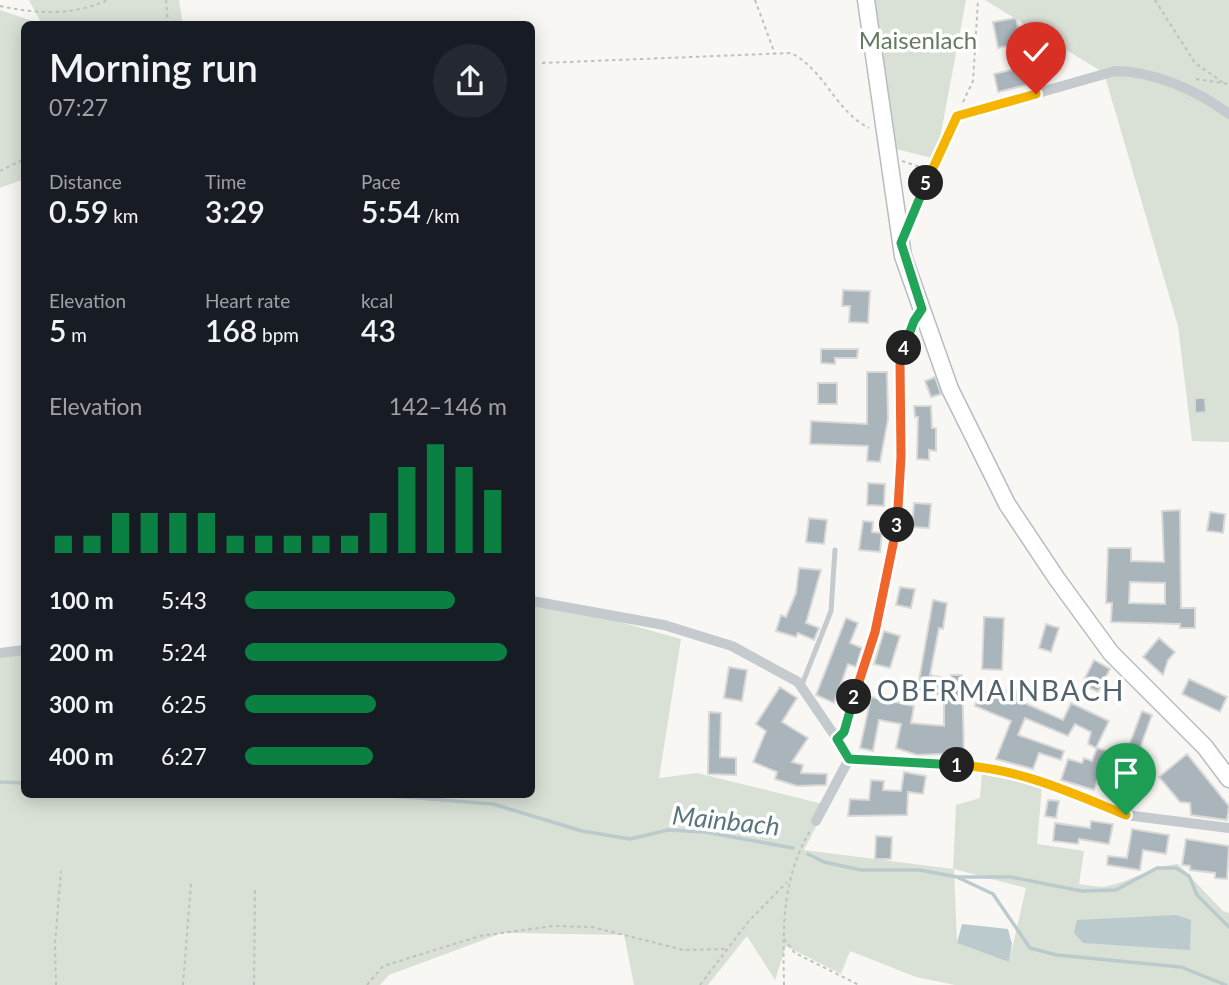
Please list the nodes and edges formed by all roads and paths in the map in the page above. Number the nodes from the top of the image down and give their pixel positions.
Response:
1 (108, 0) edge
2 (166, 0) edge
3 (755, 0) edge
4 (866, 0) edge
5 (978, 0) edge
6 (1155, 0) edge
7 (0, 6) edge
8 (168, 21) edge
9 (775, 54) junction
10 (542, 63) dead end
11 (1224, 83) dead end
12 (1229, 114) edge
13 (957, 116) junction
14 (875, 131) dead end
15 (887, 156) junction
16 (21, 160) edge
17 (0, 171) edge
18 (931, 171) junction
19 (902, 249) junction
20 (922, 309) junction
21 (835, 550) dead end
22 (535, 602) edge
23 (21, 650) edge
24 (0, 653) edge
25 (801, 687) junction
26 (837, 739) junction
27 (849, 759) junction
28 (1229, 779) edge
29 (816, 821) joint
30 (1229, 828) edge
31 (61, 872) dead end
32 (788, 881) junction
33 (191, 883) dead end
34 (255, 888) dead end
35 (783, 938) junction
36 (725, 949) junction
37 (56, 985) edge
38 (183, 985) edge
39 (254, 985) edge
40 (367, 985) edge
41 (700, 985) edge
42 (784, 985) edge
43 (859, 985) edge

1 - 7 path
2 - 8 path
3 - 9 path
4 - 15 main road
5 - 13 path
6 - 11 path
9 - 10 path
9 - 14 path
12 - 13 street
13 - 18 street
15 - 18 path
15 - 19 main road
16 - 17 path
18 - 19 street
19 - 20 main road
20 - 26 street
20 - 28 main road
21 - 25 lane
22 - 25 street
23 - 24 street
25 - 26 street
26 - 27 street
27 - 29 street
27 - 30 street
29 - 32 path
31 - 37 path
32 - 35 path
32 - 36 path
33 - 38 path
34 - 39 path
35 - 42 path
35 - 43 path
36 - 40 path
36 - 41 path

